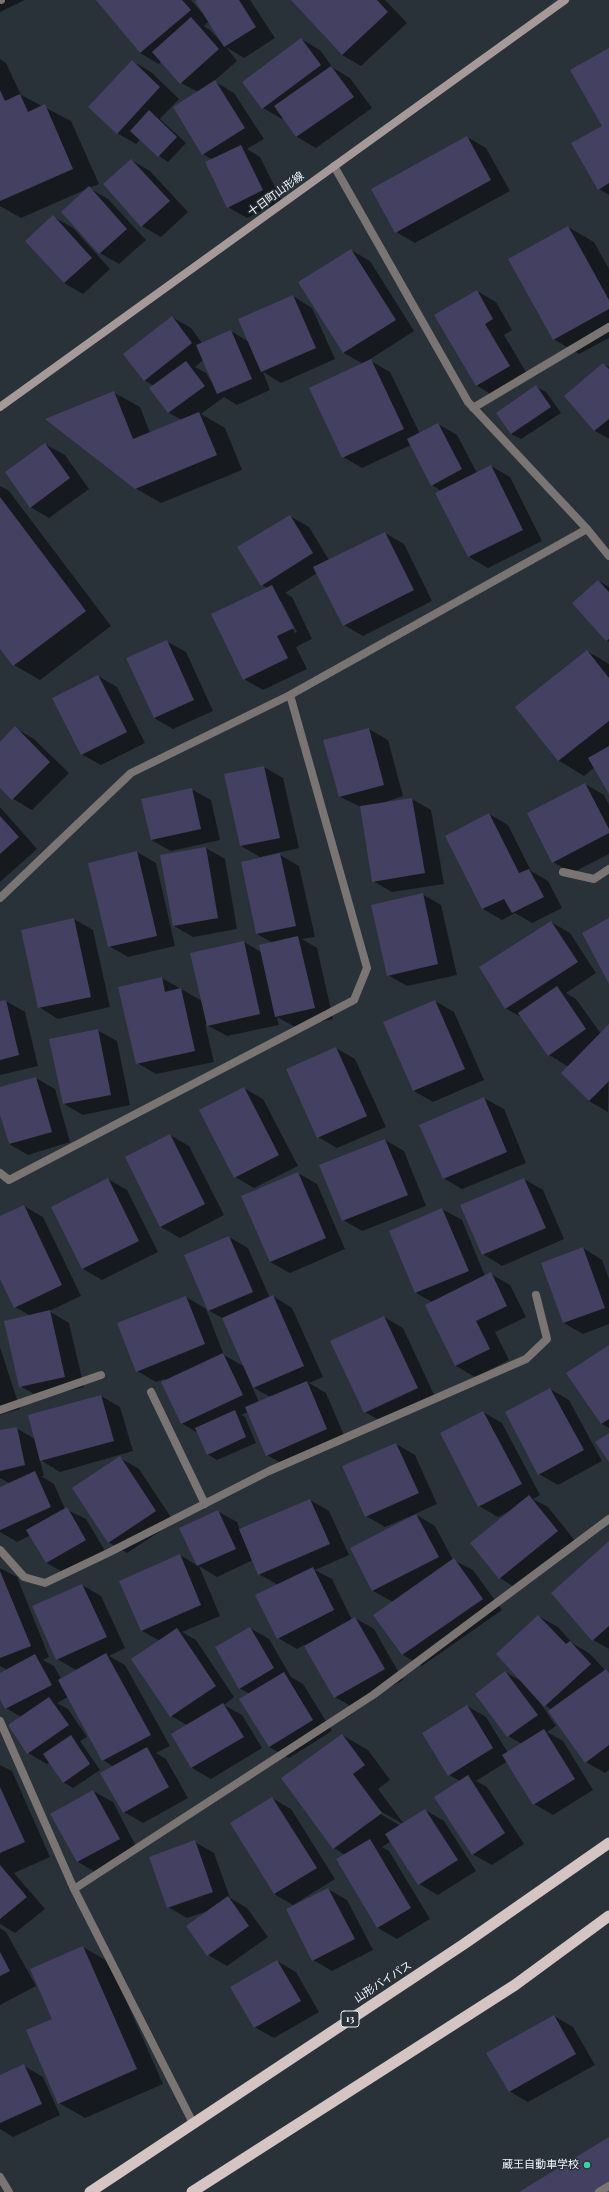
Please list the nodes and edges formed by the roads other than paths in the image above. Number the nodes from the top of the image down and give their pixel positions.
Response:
1 (565, 0) edge
2 (334, 166) junction
3 (609, 327) edge
4 (0, 407) edge
5 (473, 408) junction
6 (587, 530) junction
7 (609, 556) edge
8 (290, 695) junction
9 (609, 869) edge
10 (563, 872) dead end
11 (0, 898) edge
12 (0, 1174) edge
13 (536, 1295) dead end
14 (101, 1375) dead end
15 (151, 1392) dead end
16 (0, 1410) edge
17 (205, 1504) junction
18 (609, 1520) edge
19 (0, 1550) edge
20 (0, 1721) edge
21 (609, 1843) edge
22 (74, 1889) junction
23 (609, 1916) edge
24 (193, 2123) junction
25 (0, 2177) edge
26 (609, 2186) edge
27 (9, 2192) edge
28 (90, 2192) edge
29 (192, 2192) edge
30 (598, 2192) edge

1 - 2 main road, 十日町山形線
2 - 4 main road, 十日町山形線
2 - 5 street
3 - 5 street
5 - 6 street
6 - 7 street
6 - 8 street
8 - 11 street
8 - 12 street
9 - 10 street
13 - 17 street
14 - 16 street
15 - 17 street
17 - 19 street
18 - 22 street
20 - 22 street
21 - 24 highway, 山形バイパス / 13
22 - 24 street
23 - 29 highway
24 - 28 highway, 山形バイパス / 13
25 - 27 street
26 - 30 street

